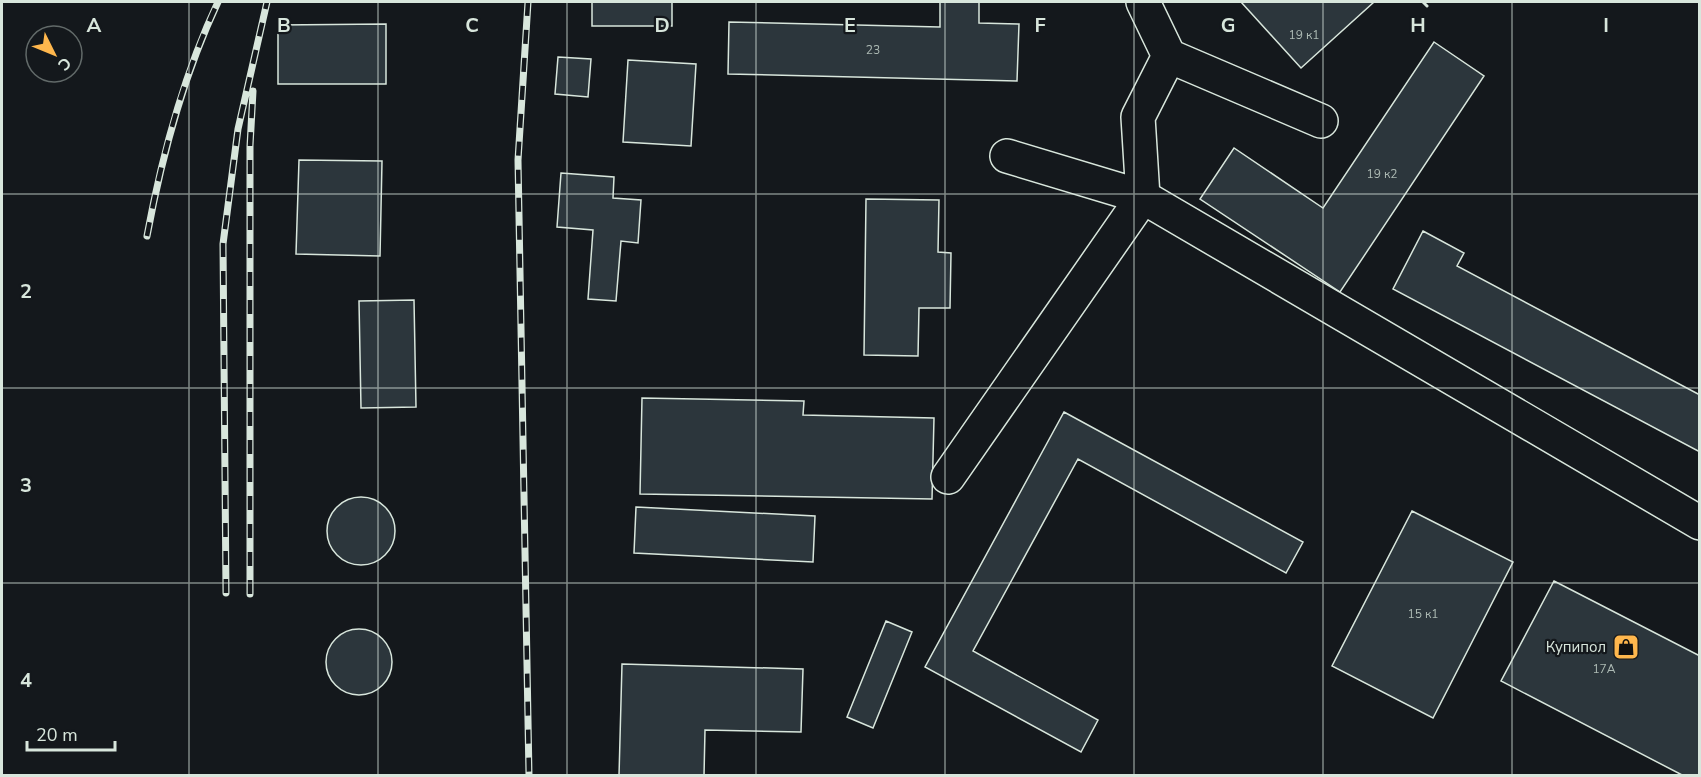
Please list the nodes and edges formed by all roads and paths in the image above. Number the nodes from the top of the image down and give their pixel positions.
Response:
1 (1143, 2) edge
2 (1169, 56) junction
3 (1321, 121) dead end
4 (1007, 156) dead end
5 (1143, 197) junction
6 (948, 477) dead end
7 (1700, 523) edge

1 - 2 lane
2 - 3 lane
2 - 5 lane
4 - 5 lane
5 - 6 lane
5 - 7 lane

